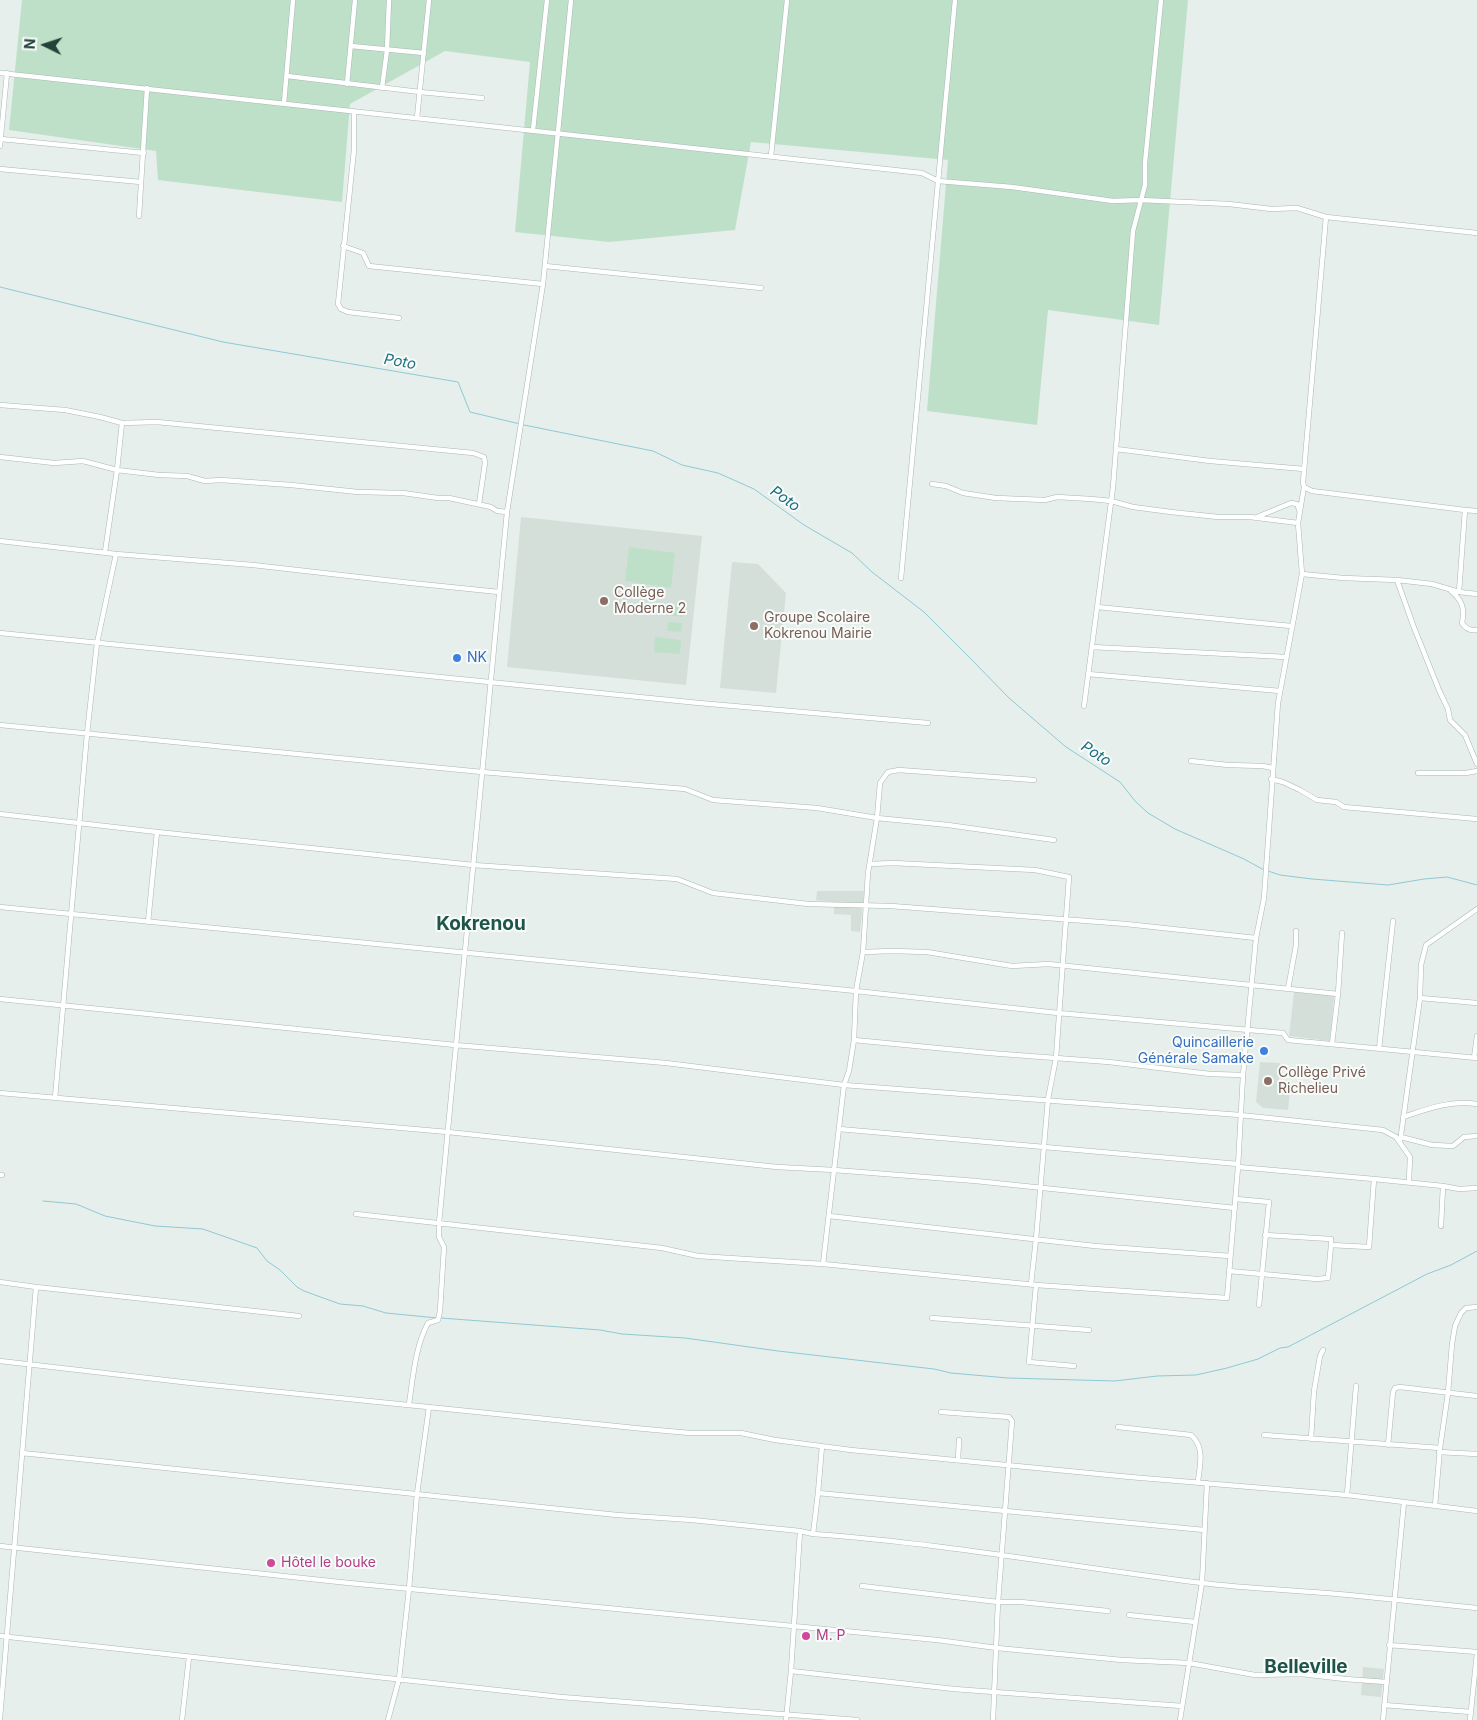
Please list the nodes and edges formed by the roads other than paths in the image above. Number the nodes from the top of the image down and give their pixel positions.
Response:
1 (293, 0) edge
2 (356, 0) edge
3 (389, 0) edge
4 (429, 0) edge
5 (547, 0) edge
6 (571, 0) edge
7 (787, 0) edge
8 (955, 0) edge
9 (1161, 0) edge
10 (351, 46) junction
11 (387, 50) junction
12 (424, 53) junction
13 (0, 73) edge
14 (7, 73) junction
15 (287, 76) junction
16 (347, 84) junction
17 (147, 88) junction
18 (382, 88) junction
19 (420, 92) junction
20 (482, 98) dead end
21 (284, 104) junction
22 (354, 111) junction
23 (417, 118) junction
24 (533, 130) junction
25 (558, 133) junction
26 (1, 139) edge
27 (0, 146) edge
28 (144, 153) junction
29 (770, 156) junction
30 (0, 169) edge
31 (938, 180) junction
32 (141, 182) junction
33 (1140, 200) junction
34 (139, 216) dead end
35 (1326, 217) junction
36 (1477, 233) edge
37 (344, 246) junction
38 (545, 266) junction
39 (543, 284) junction
40 (761, 288) dead end
41 (399, 318) dead end
42 (0, 405) edge
43 (122, 423) junction
44 (1116, 449) junction
45 (0, 457) edge
46 (1304, 469) junction
47 (117, 470) junction
48 (932, 484) dead end
49 (1304, 487) junction
50 (1111, 501) junction
51 (479, 504) junction
52 (1465, 510) junction
53 (1477, 510) edge
54 (507, 512) junction
55 (1300, 514) junction
56 (1255, 518) junction
57 (1298, 523) junction
58 (0, 541) edge
59 (105, 552) junction
60 (116, 554) junction
61 (1302, 574) junction
62 (901, 578) dead end
63 (1397, 580) junction
64 (1450, 590) junction
65 (499, 592) junction
66 (1459, 592) junction
67 (1477, 594) edge
68 (1097, 607) junction
69 (1291, 626) junction
70 (1477, 630) edge
71 (0, 633) edge
72 (97, 643) junction
73 (1092, 647) junction
74 (1286, 657) junction
75 (1088, 674) junction
76 (491, 682) junction
77 (1280, 691) junction
78 (1084, 706) dead end
79 (928, 724) dead end
80 (0, 725) edge
81 (87, 734) junction
82 (1191, 761) dead end
83 (1477, 764) edge
84 (1272, 768) junction
85 (1477, 771) edge
86 (482, 772) junction
87 (1418, 773) dead end
88 (1271, 779) junction
89 (1034, 780) dead end
90 (0, 814) edge
91 (877, 818) junction
92 (1477, 820) edge
93 (79, 823) junction
94 (157, 832) junction
95 (1054, 840) dead end
96 (870, 864) junction
97 (472, 865) junction
98 (0, 907) edge
99 (866, 907) junction
100 (1477, 909) edge
101 (71, 915) junction
102 (1067, 920) junction
103 (1392, 921) dead end
104 (148, 922) junction
105 (1296, 931) dead end
106 (1342, 933) dead end
107 (1256, 938) junction
108 (863, 952) junction
109 (465, 954) junction
110 (1062, 966) junction
111 (1252, 985) junction
112 (1288, 989) junction
113 (856, 991) junction
114 (1338, 994) junction
115 (1420, 998) junction
116 (0, 999) edge
117 (1477, 1003) edge
118 (63, 1005) junction
119 (1058, 1013) junction
120 (1248, 1030) junction
121 (1477, 1036) edge
122 (854, 1040) junction
123 (1332, 1044) junction
124 (455, 1045) junction
125 (1379, 1049) junction
126 (1412, 1052) junction
127 (1056, 1058) junction
128 (1476, 1058) edge
129 (1243, 1075) junction
130 (844, 1084) junction
131 (0, 1093) edge
132 (55, 1098) junction
133 (1048, 1099) junction
134 (1477, 1104) edge
135 (1240, 1115) junction
136 (1404, 1117) junction
137 (839, 1129) junction
138 (448, 1132) junction
139 (1477, 1136) edge
140 (1401, 1140) junction
141 (1043, 1148) junction
142 (1238, 1166) junction
143 (834, 1170) junction
144 (1374, 1178) junction
145 (1409, 1181) junction
146 (1444, 1186) junction
147 (1041, 1188) junction
148 (1477, 1188) edge
149 (1236, 1199) junction
150 (1235, 1208) junction
151 (356, 1214) dead end
152 (829, 1216) junction
153 (439, 1223) junction
154 (1441, 1226) dead end
155 (1265, 1235) junction
156 (1036, 1240) junction
157 (1331, 1245) junction
158 (1230, 1256) junction
159 (824, 1264) junction
160 (1229, 1272) junction
161 (1262, 1274) junction
162 (0, 1282) edge
163 (1033, 1285) junction
164 (36, 1287) junction
165 (1259, 1305) dead end
166 (1477, 1307) edge
167 (300, 1316) dead end
168 (932, 1318) dead end
169 (1032, 1325) junction
170 (1089, 1330) dead end
171 (1323, 1350) dead end
172 (0, 1361) edge
173 (29, 1366) junction
174 (1074, 1366) dead end
175 (1356, 1386) dead end
176 (1448, 1393) junction
177 (1477, 1396) edge
178 (409, 1404) junction
179 (429, 1407) junction
180 (940, 1412) dead end
181 (1118, 1427) dead end
182 (1264, 1435) dead end
183 (1311, 1439) junction
184 (959, 1440) dead end
185 (1351, 1442) junction
186 (1388, 1445) junction
187 (822, 1446) junction
188 (1439, 1450) junction
189 (22, 1453) junction
190 (1477, 1454) edge
191 (958, 1460) junction
192 (1008, 1465) junction
193 (1198, 1482) junction
194 (1207, 1482) junction
195 (818, 1493) junction
196 (417, 1494) junction
197 (1347, 1495) junction
198 (1404, 1502) junction
199 (1435, 1506) junction
200 (1005, 1510) junction
201 (1477, 1511) edge
202 (1204, 1530) junction
203 (800, 1531) junction
204 (813, 1534) junction
205 (0, 1546) edge
206 (14, 1547) junction
207 (1003, 1554) junction
208 (1202, 1583) junction
209 (862, 1586) dead end
210 (409, 1589) junction
211 (1394, 1600) junction
212 (998, 1602) junction
213 (1477, 1608) edge
214 (1108, 1611) dead end
215 (1129, 1615) dead end
216 (1195, 1622) junction
217 (794, 1626) junction
218 (0, 1636) edge
219 (7, 1637) junction
220 (1389, 1645) junction
221 (997, 1648) junction
222 (1477, 1653) edge
223 (189, 1656) junction
224 (1189, 1663) junction
225 (791, 1671) junction
226 (399, 1679) junction
227 (1386, 1682) junction
228 (994, 1692) junction
229 (1384, 1705) junction
230 (1182, 1706) junction
231 (1471, 1712) junction
232 (787, 1717) edge
233 (0, 1718) edge
234 (182, 1720) edge
235 (388, 1720) edge
236 (857, 1720) edge
237 (993, 1720) edge
238 (1180, 1720) edge
239 (1383, 1720) edge
240 (1470, 1720) edge

1 - 15 street
2 - 10 street
3 - 11 street
4 - 12 street
5 - 24 street
6 - 25 street
7 - 29 street
8 - 31 street
9 - 33 street
10 - 11 street
10 - 16 street
11 - 12 street
11 - 18 street
12 - 19 street
13 - 14 street
14 - 17 street
14 - 26 street
15 - 16 street
15 - 21 street
16 - 18 street
17 - 21 street
17 - 28 street
18 - 19 street
19 - 20 street
19 - 23 street
21 - 22 street
22 - 23 street
22 - 37 street
23 - 24 street
24 - 25 street
25 - 29 street
25 - 38 street
26 - 27 street
26 - 28 street
28 - 32 street
29 - 31 street
30 - 32 street
31 - 33 street
31 - 62 street
32 - 34 street
33 - 35 street
33 - 44 street
35 - 36 street
35 - 46 street
37 - 39 street
37 - 41 street
38 - 39 street
38 - 40 street
39 - 54 street
42 - 43 street
43 - 47 street
43 - 51 street
44 - 46 street
44 - 50 street
45 - 47 street
46 - 49 street
47 - 51 street
47 - 59 street
48 - 50 street
49 - 52 street
49 - 55 street
50 - 56 street
50 - 68 street
51 - 54 street
52 - 53 street
52 - 66 street
54 - 65 street
55 - 56 street
55 - 57 street
56 - 57 street
57 - 61 street
58 - 59 street
59 - 60 street
60 - 65 street
60 - 72 street
61 - 63 street
61 - 69 street
63 - 64 street
63 - 83 street
64 - 66 street
64 - 70 street
65 - 76 street
66 - 67 street
68 - 69 street
68 - 73 street
69 - 74 street
71 - 72 street
72 - 76 street
72 - 81 street
73 - 74 street
73 - 75 street
74 - 77 street
75 - 77 street
75 - 78 street
76 - 79 street
76 - 86 street
77 - 84 street
80 - 81 street
81 - 86 street
81 - 93 street
82 - 84 street
84 - 88 street
85 - 87 street
86 - 91 street
86 - 97 street
88 - 92 street
88 - 107 street
89 - 91 street
90 - 93 street
91 - 95 street
91 - 96 street
93 - 94 street
93 - 101 street
94 - 97 street
94 - 104 street
96 - 99 street
96 - 102 street
97 - 99 street
97 - 109 street
98 - 101 street
99 - 102 street
99 - 108 street
100 - 115 street
101 - 104 street
101 - 118 street
102 - 107 street
102 - 110 street
103 - 125 street
104 - 109 street
105 - 112 street
106 - 114 street
107 - 111 street
108 - 110 street
108 - 113 street
109 - 113 street
109 - 124 street
110 - 111 street
110 - 119 street
111 - 112 street
111 - 120 street
112 - 114 street
113 - 119 street
113 - 122 street
114 - 123 street
115 - 117 street
115 - 126 street
116 - 118 street
118 - 124 street
118 - 132 street
119 - 120 street
119 - 127 street
120 - 123 street
120 - 129 street
121 - 128 street
122 - 127 street
122 - 130 street
123 - 125 street
124 - 130 street
124 - 138 street
125 - 126 street
126 - 128 street
126 - 136 street
127 - 129 street
127 - 133 street
129 - 135 street
130 - 133 street
130 - 137 street
131 - 132 street
132 - 138 street
133 - 135 street
133 - 141 street
134 - 136 street
135 - 140 street
135 - 142 street
136 - 140 street
137 - 141 street
137 - 143 street
138 - 143 street
138 - 153 street
139 - 140 street
140 - 145 street
141 - 142 street
141 - 147 street
142 - 144 street
142 - 149 street
143 - 147 street
143 - 152 street
144 - 145 street
144 - 157 street
145 - 146 street
146 - 148 street
146 - 154 street
147 - 150 street
147 - 156 street
149 - 150 street
149 - 155 street
150 - 158 street
151 - 153 street
152 - 156 street
152 - 159 street
153 - 159 street
153 - 178 street
155 - 157 street
155 - 161 street
156 - 158 street
156 - 163 street
157 - 161 street
158 - 160 street
159 - 163 street
160 - 161 street
160 - 163 street
161 - 165 street
162 - 164 street
163 - 169 street
164 - 167 street
164 - 173 street
166 - 176 street
168 - 169 street
169 - 170 street
169 - 174 street
171 - 183 street
172 - 173 street
173 - 178 street
173 - 189 street
175 - 185 street
176 - 177 street
176 - 186 street
176 - 188 street
178 - 179 street
179 - 187 street
179 - 196 street
180 - 192 street
181 - 193 street
182 - 183 street
183 - 185 street
184 - 191 street
185 - 186 street
185 - 197 street
186 - 188 street
187 - 191 street
187 - 195 street
188 - 190 street
188 - 199 street
189 - 196 street
189 - 206 street
191 - 192 street
192 - 193 street
192 - 200 street
193 - 194 street
194 - 197 street
194 - 202 street
195 - 200 street
195 - 204 street
196 - 203 street
196 - 210 street
197 - 198 street
198 - 199 street
198 - 211 street
199 - 201 street
200 - 202 street
200 - 207 street
202 - 208 street
203 - 204 street
203 - 217 street
204 - 207 street
205 - 206 street
206 - 210 street
206 - 219 street
207 - 208 street
207 - 212 street
208 - 211 street
208 - 216 street
209 - 212 street
210 - 217 street
210 - 226 street
211 - 213 street
211 - 220 street
212 - 214 street
212 - 221 street
215 - 216 street
216 - 224 street
217 - 221 street
217 - 225 street
218 - 219 street
219 - 223 street
219 - 233 street
220 - 222 street
220 - 227 street
221 - 224 street
221 - 228 street
222 - 231 street
223 - 226 street
223 - 234 street
224 - 227 street
224 - 230 street
225 - 228 street
225 - 232 street
226 - 232 street
226 - 235 street
227 - 229 street
228 - 230 street
228 - 237 street
229 - 231 street
229 - 239 street
230 - 238 street
231 - 240 street
232 - 236 street

